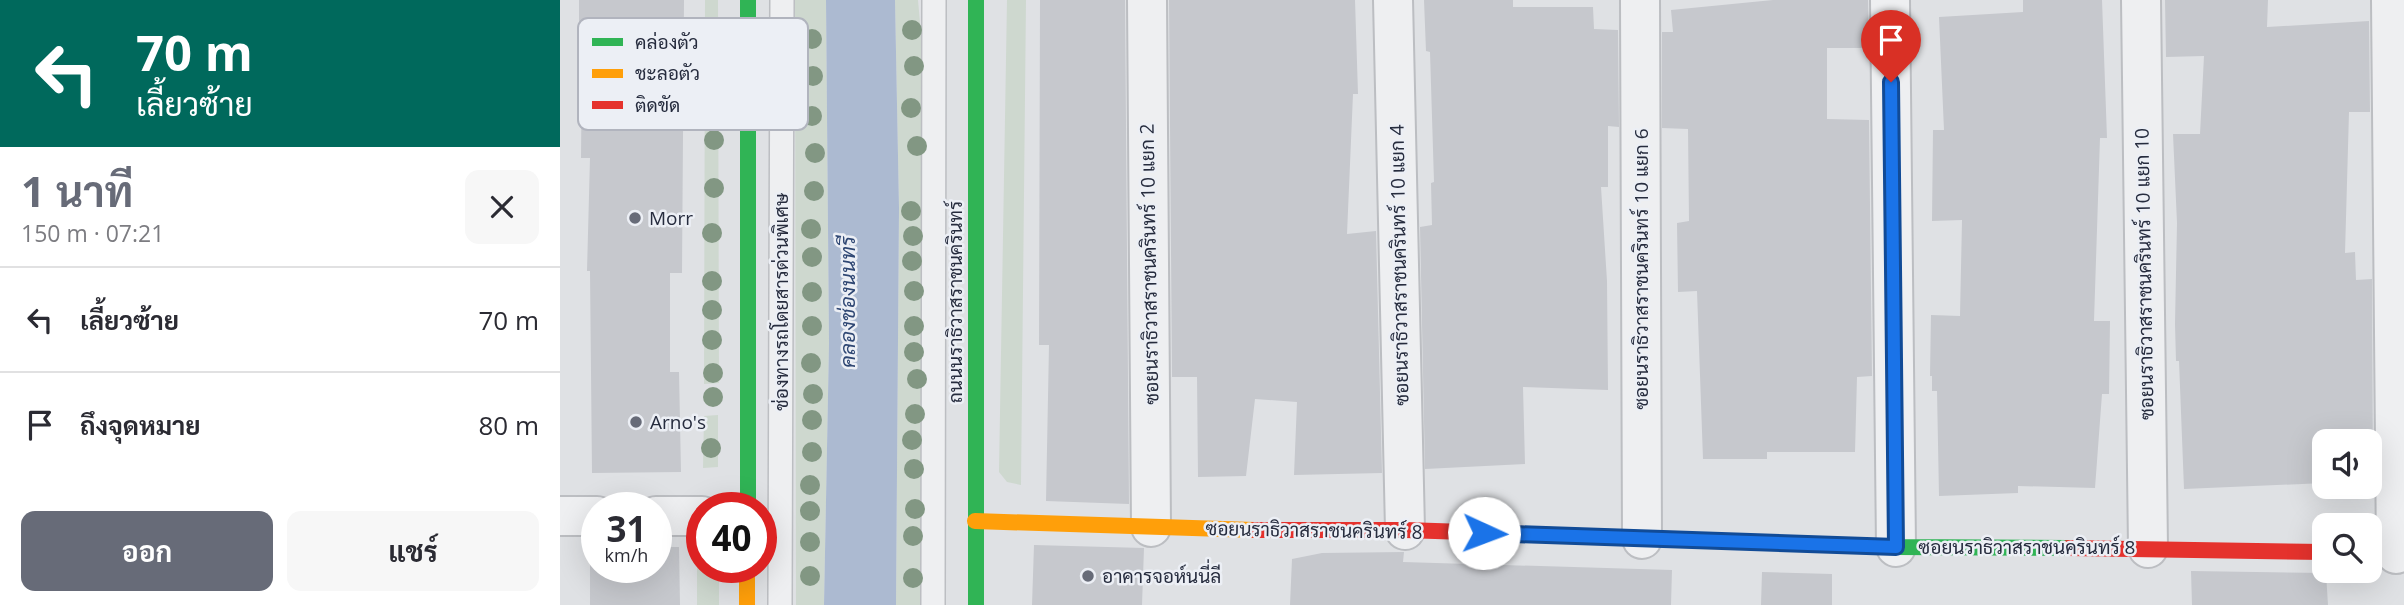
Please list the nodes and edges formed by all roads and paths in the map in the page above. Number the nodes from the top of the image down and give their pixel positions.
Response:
1 (748, 0) edge
2 (782, 0) edge
3 (934, 0) edge
4 (976, 0) edge
5 (1147, 0) edge
6 (1393, 0) edge
7 (1640, 0) edge
8 (1890, 0) edge
9 (2141, 0) edge
10 (2391, 0) edge
11 (748, 18) edge
12 (782, 18) edge
13 (748, 130) edge
14 (782, 130) edge
15 (748, 492) edge
16 (560, 516) edge
17 (581, 516) edge
18 (975, 521) junction
19 (1151, 527) junction
20 (1405, 530) junction
21 (1642, 539) junction
22 (1896, 547) junction
23 (2147, 548) junction
24 (2312, 552) edge
25 (2390, 554) edge
26 (747, 583) edge
27 (747, 605) edge
28 (780, 605) edge
29 (933, 605) edge
30 (976, 605) edge

1 - 11 street
2 - 12 lane, ช่องทางรถโดยสารด่วนพิเศษ
3 - 29 lane
4 - 18 street, ถนนนราธิวาสราชนครินทร์
5 - 19 street, ซอยนราธิวาสราชนครินทร์ 10 แยก 2
6 - 20 street, ซอยนราธิวาสราชนครินทร์ 10 แยก 4
7 - 21 street, ซอยนราธิวาสราชนครินทร์ 10 แยก 6
8 - 22 street
9 - 23 street, ซอยนราธิวาสราชนครินทร์ 10 แยก 10
10 - 25 street
13 - 15 street
14 - 28 lane, ช่องทางรถโดยสารด่วนพิเศษ
16 - 17 street
18 - 19 street, ซอยนราธิวาสราชนครินทร์ 8
18 - 30 street, ถนนนราธิวาสราชนครินทร์
19 - 20 street, ซอยนราธิวาสราชนครินทร์ 8
20 - 21 street, ซอยนราธิวาสราชนครินทร์ 8
21 - 22 street, ซอยนราธิวาสราชนครินทร์ 8
22 - 23 street, ซอยนราธิวาสราชนครินทร์ 8
23 - 24 street, ซอยนราธิวาสราชนครินทร์ 8
26 - 27 street

